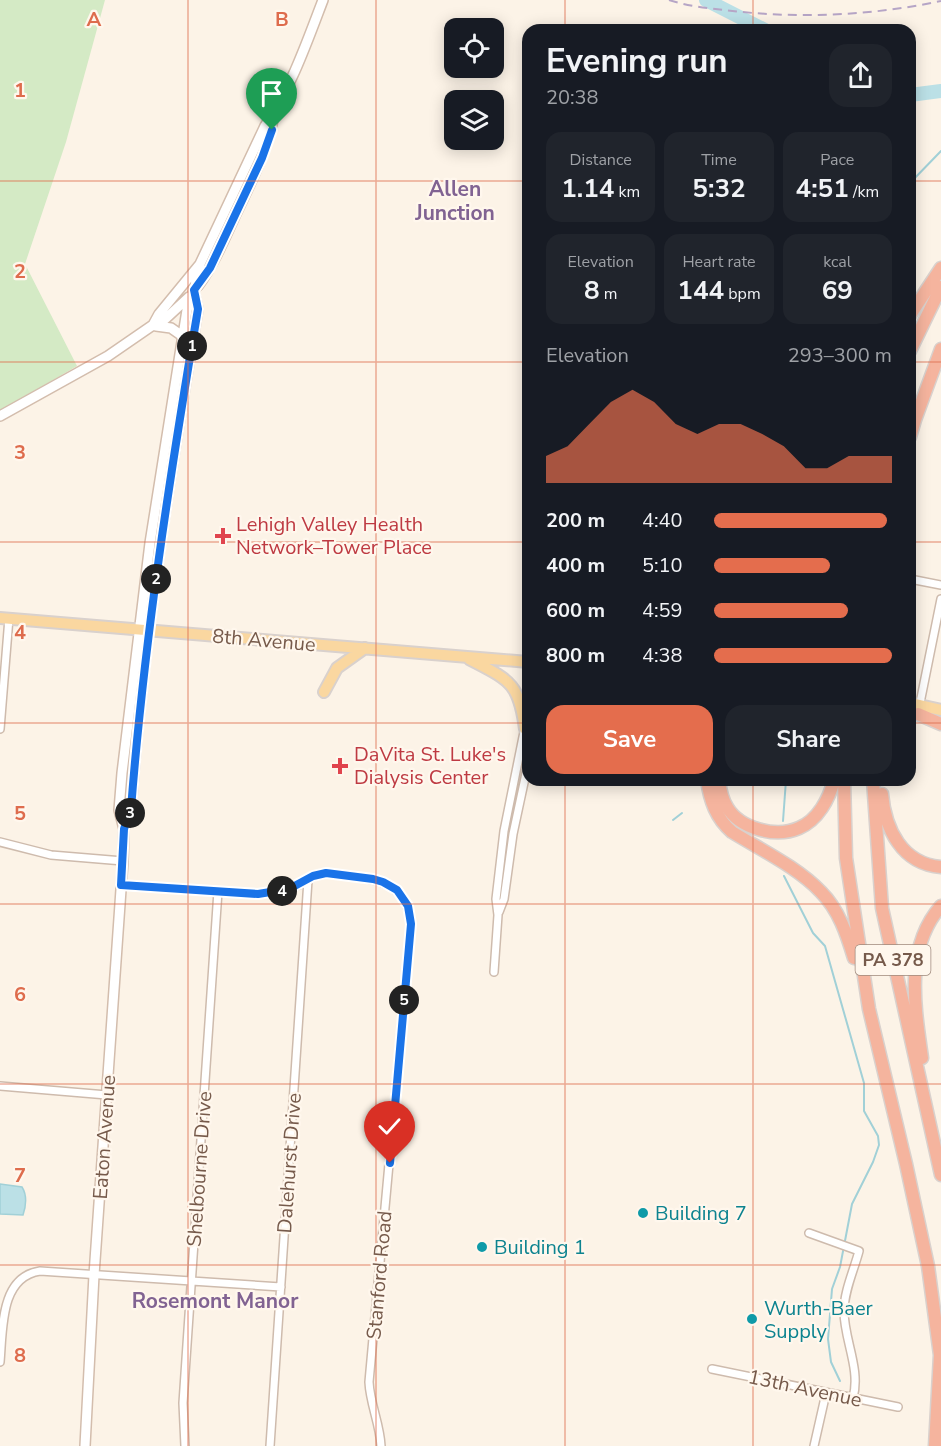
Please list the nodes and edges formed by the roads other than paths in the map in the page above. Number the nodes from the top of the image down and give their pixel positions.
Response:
1 (323, 0) edge
2 (275, 111) junction
3 (200, 264) junction
4 (941, 268) edge
5 (941, 287) edge
6 (194, 290) junction
7 (916, 306) edge
8 (153, 325) junction
9 (182, 338) junction
10 (916, 339) edge
11 (941, 349) edge
12 (0, 416) edge
13 (916, 417) edge
14 (916, 580) edge
15 (941, 585) edge
16 (941, 599) edge
17 (4, 618) edge
18 (144, 630) junction
19 (365, 648) junction
20 (464, 656) junction
21 (522, 661) edge
22 (324, 692) dead end
23 (916, 704) edge
24 (522, 707) edge
25 (916, 708) edge
26 (916, 708) edge
27 (916, 709) edge
28 (941, 710) edge
29 (941, 718) edge
30 (941, 724) edge
31 (0, 729) edge
32 (522, 744) edge
33 (523, 786) edge
34 (708, 786) edge
35 (720, 786) edge
36 (833, 786) edge
37 (844, 786) edge
38 (873, 786) edge
39 (881, 786) edge
40 (0, 842) edge
41 (123, 861) junction
42 (941, 867) edge
43 (308, 880) junction
44 (121, 885) junction
45 (218, 891) junction
46 (941, 906) edge
47 (498, 915) junction
48 (494, 972) dead end
49 (869, 1009) junction
50 (0, 1086) edge
51 (107, 1095) junction
52 (933, 1137) junction
53 (941, 1175) edge
54 (809, 1233) dead end
55 (94, 1275) junction
56 (192, 1281) junction
57 (281, 1287) junction
58 (0, 1362) edge
59 (712, 1369) dead end
60 (825, 1393) junction
61 (853, 1398) junction
62 (898, 1407) dead end
63 (85, 1446) edge
64 (184, 1446) edge
65 (270, 1446) edge
66 (381, 1446) edge
67 (814, 1446) edge
68 (935, 1446) edge

1 - 2 street
2 - 3 street
2 - 6 street
3 - 6 street, Eaton Avenue
3 - 8 street
4 - 7 highway
5 - 10 highway
6 - 8 street
6 - 9 street, Eaton Avenue
6 - 18 street, Eaton Avenue
8 - 9 street
8 - 12 street
9 - 18 street, Eaton Avenue
11 - 13 highway
14 - 15 street
16 - 23 street
17 - 18 main road, 8th Avenue
17 - 31 street
18 - 19 main road, 8th Avenue
18 - 41 street, Eaton Avenue
19 - 20 main road, 8th Avenue
19 - 22 main road
20 - 21 main road, 8th Avenue
20 - 24 main road
25 - 28 main road
26 - 29 main road
27 - 30 highway
32 - 47 street
33 - 47 street
34 - 49 highway
35 - 36 highway
37 - 49 highway, PA 378
38 - 52 highway, PA 378
39 - 42 highway
40 - 41 street
41 - 44 street, Eaton Avenue
43 - 45 street
43 - 57 street, Dalehurst Drive
43 - 66 street, Stanford Road
44 - 45 street
44 - 51 street, Eaton Avenue
45 - 56 street, Shelbourne Drive
46 - 52 highway
47 - 48 street
49 - 68 highway, PA 378
50 - 51 street
51 - 55 street, Eaton Avenue
52 - 53 highway, PA 378
54 - 61 street
55 - 56 street
55 - 58 street
55 - 63 street, Eaton Avenue
56 - 57 street
56 - 64 street, Shelbourne Drive
57 - 65 street, Dalehurst Drive
59 - 60 street, 13th Avenue
60 - 61 street, 13th Avenue
60 - 67 street
61 - 62 street, 13th Avenue

